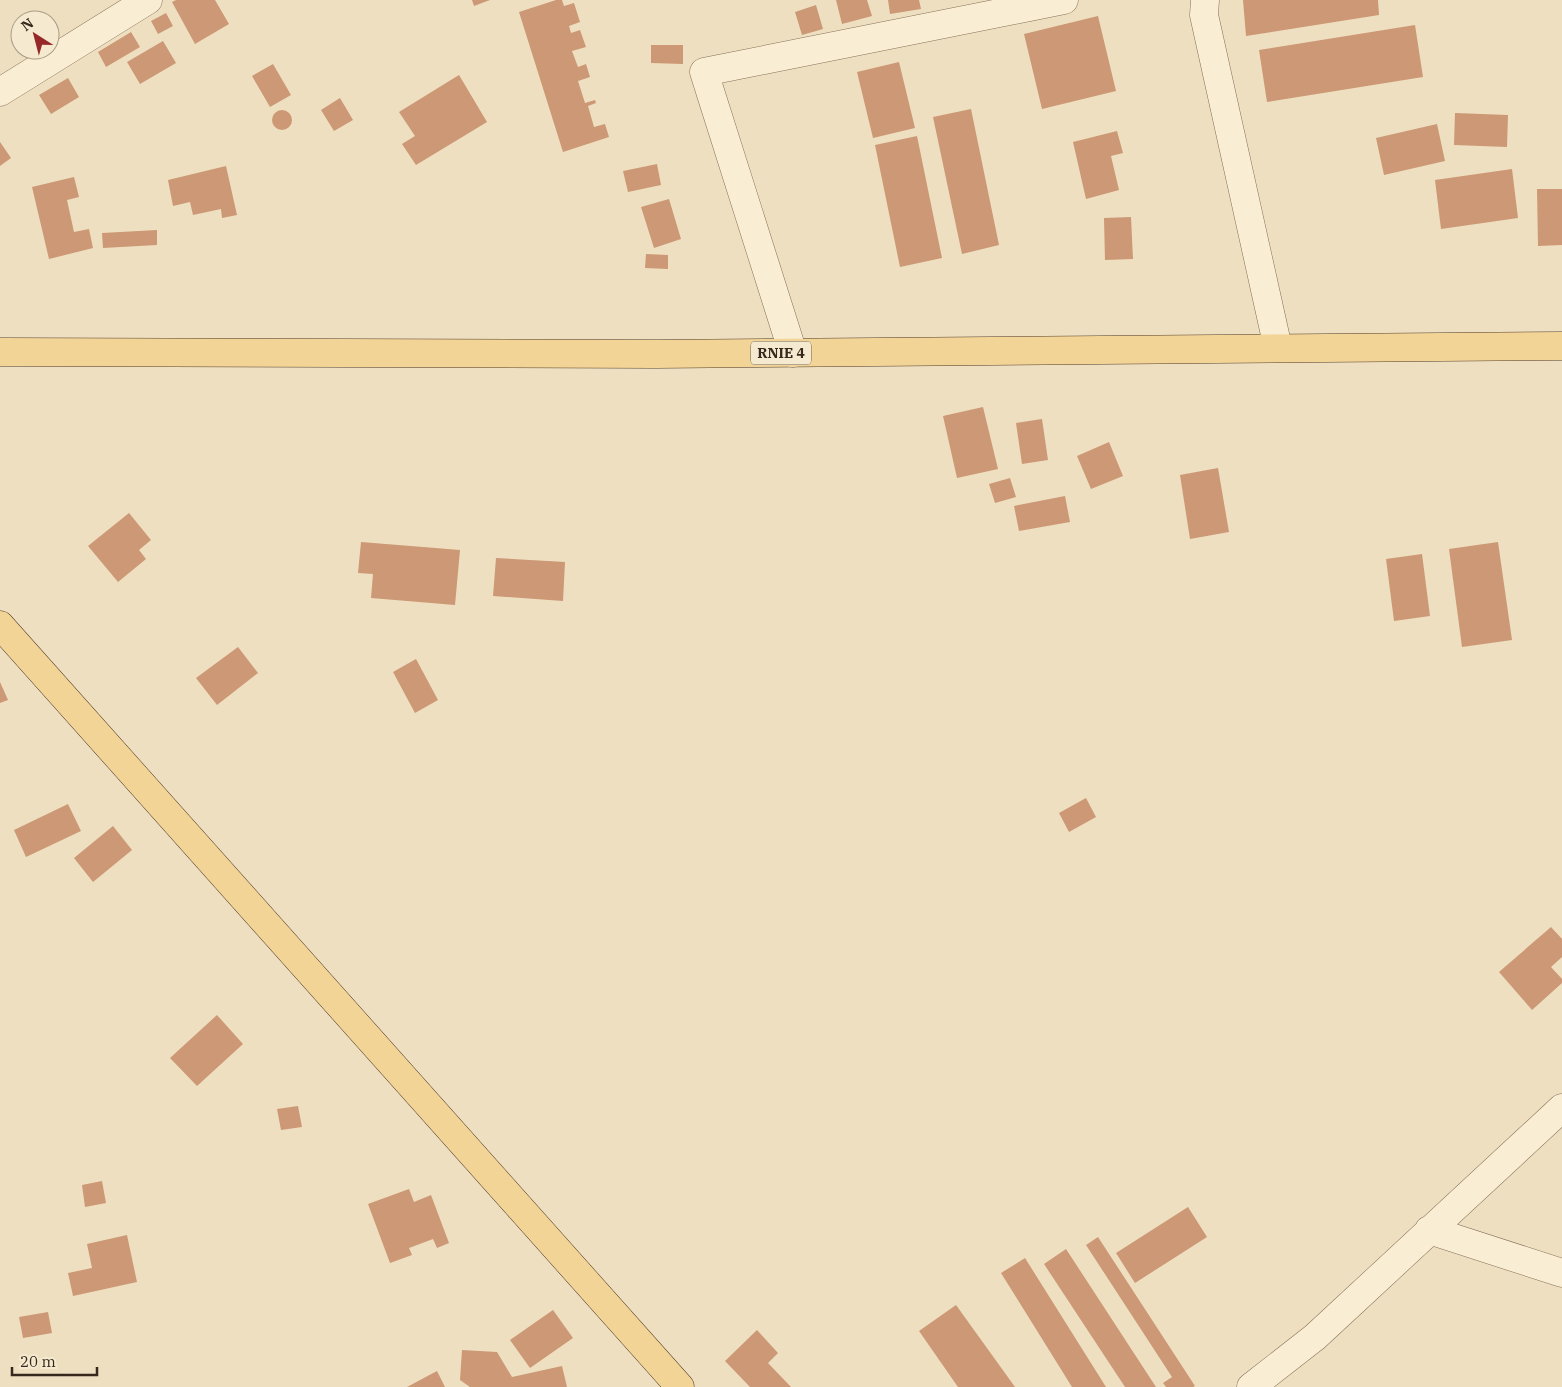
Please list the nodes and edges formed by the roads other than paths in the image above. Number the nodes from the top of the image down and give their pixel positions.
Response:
1 (148, 0) edge
2 (1064, 0) edge
3 (1205, 0) edge
4 (0, 92) edge
5 (1562, 346) edge
6 (1278, 348) junction
7 (0, 352) edge
8 (793, 353) junction
9 (0, 625) edge
10 (1562, 1108) edge
11 (1429, 1230) junction
12 (1562, 1273) edge
13 (680, 1387) edge
14 (1251, 1387) edge

1 - 4 street
2 - 8 street
3 - 6 street
5 - 6 main road, RNIE 4
6 - 8 main road, RNIE 4
7 - 8 main road, RNIE 4
9 - 13 main road
10 - 11 street
11 - 12 street
11 - 14 street

